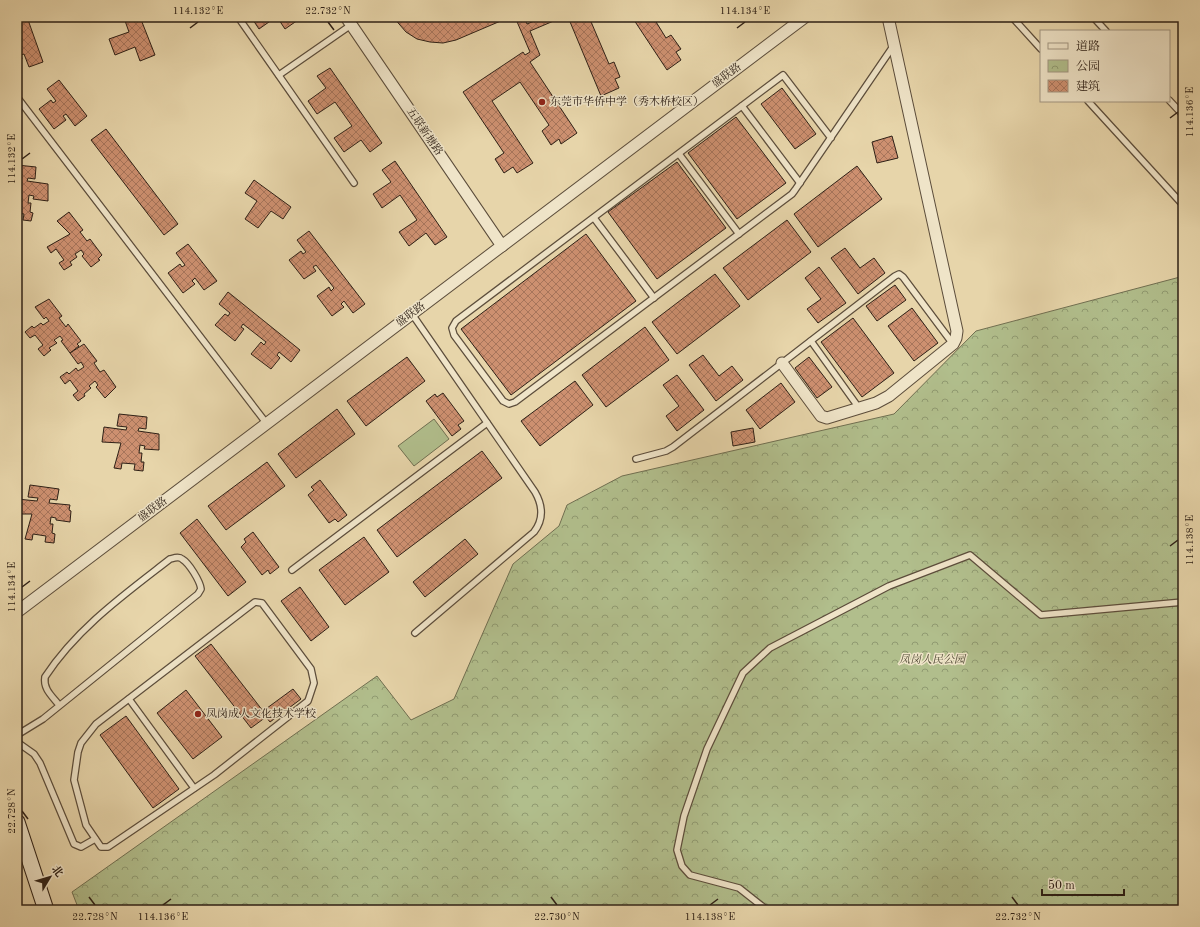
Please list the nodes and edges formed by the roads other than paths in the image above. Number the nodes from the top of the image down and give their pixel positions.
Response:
1 (238, 17) edge
2 (805, 17) edge
3 (888, 17) edge
4 (1012, 17) edge
5 (1093, 17) edge
6 (348, 21) edge
7 (1105, 30) edge
8 (894, 45) junction
9 (1040, 48) edge
10 (279, 76) junction
11 (17, 97) edge
12 (1170, 101) edge
13 (1089, 102) edge
14 (742, 106) junction
15 (1183, 115) edge
16 (831, 138) junction
17 (679, 154) junction
18 (354, 183) dead end
19 (800, 183) junction
20 (1183, 205) edge
21 (594, 218) junction
22 (739, 234) junction
23 (502, 246) junction
24 (654, 298) junction
25 (412, 314) junction
26 (811, 341) junction
27 (952, 344) junction
28 (782, 363) junction
29 (859, 408) junction
30 (488, 423) junction
31 (267, 424) junction
32 (636, 459) dead end
33 (292, 570) dead end
34 (1183, 602) edge
35 (17, 612) edge
36 (415, 633) dead end
37 (129, 699) junction
38 (59, 706) junction
39 (17, 736) edge
40 (17, 742) edge
41 (194, 788) junction
42 (17, 822) edge
43 (95, 839) junction
44 (46, 910) edge
45 (767, 910) edge

1 - 10 lane
2 - 23 street, 盛联路
3 - 8 street
4 - 9 lane
5 - 7 lane
6 - 10 lane
6 - 23 street, 五联新塘路
8 - 16 lane
8 - 27 street
10 - 18 lane
11 - 31 lane
12 - 15 lane
13 - 20 lane
14 - 16 lane
14 - 17 lane
14 - 19 lane
16 - 19 lane
17 - 21 lane
17 - 22 lane
19 - 22 lane
21 - 24 lane
21 - 24 lane
22 - 24 lane
23 - 25 street, 盛联路
25 - 30 lane
25 - 31 street, 盛联路
26 - 27 lane
26 - 28 lane
26 - 29 lane
27 - 29 street
28 - 29 street
28 - 32 lane
30 - 33 lane
30 - 36 lane
31 - 35 street, 盛联路
34 - 45 lane
37 - 41 lane
37 - 41 lane
37 - 43 lane
38 - 38 lane
38 - 39 lane
40 - 43 lane
41 - 43 lane
42 - 44 street

